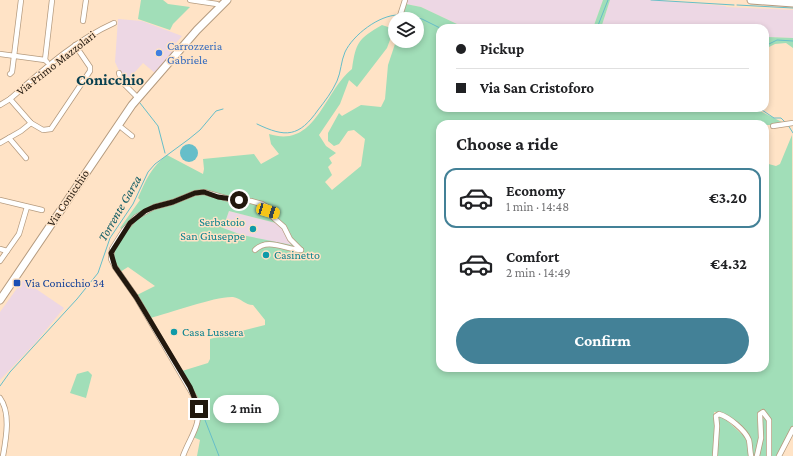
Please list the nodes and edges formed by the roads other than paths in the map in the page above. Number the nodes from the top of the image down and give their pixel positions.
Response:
1 (21, 0) edge
2 (52, 0) edge
3 (86, 0) edge
4 (190, 0) edge
5 (227, 0) edge
6 (405, 0) edge
7 (751, 0) edge
8 (793, 3) edge
9 (218, 5) junction
10 (401, 12) edge
11 (83, 21) dead end
12 (114, 23) dead end
13 (75, 45) junction
14 (0, 54) edge
15 (14, 56) junction
16 (45, 60) junction
17 (50, 65) junction
18 (119, 73) dead end
19 (10, 74) dead end
20 (138, 98) junction
21 (10, 99) junction
22 (0, 105) edge
23 (32, 123) junction
24 (793, 123) edge
25 (122, 126) junction
26 (773, 126) dead end
27 (132, 136) dead end
28 (9, 138) junction
29 (0, 143) edge
30 (26, 158) dead end
31 (1, 202) edge
32 (27, 207) junction
33 (42, 210) dead end
34 (0, 249) edge
35 (255, 250) dead end
36 (7, 251) junction
37 (0, 261) edge
38 (0, 300) edge
39 (0, 398) edge
40 (793, 429) edge
41 (3, 456) edge
42 (183, 456) edge
43 (715, 456) edge
44 (752, 456) edge
45 (757, 456) edge
46 (769, 456) edge
47 (779, 456) edge

1 - 15 street
2 - 16 street
3 - 11 street
4 - 9 street
5 - 9 main road, Via Conicchio
6 - 10 street
7 - 8 main road
9 - 20 main road, Via Conicchio
12 - 13 street, Via Primo Mazzolari
13 - 17 street, Via Primo Mazzolari
13 - 23 street
14 - 15 street
15 - 16 street
15 - 19 street
16 - 17 street
17 - 21 street, Via Primo Mazzolari
18 - 20 street
20 - 25 main road, Via Conicchio
21 - 22 street, Via Primo Mazzolari
21 - 23 street
23 - 28 street
24 - 26 street
25 - 27 street
25 - 38 main road, Via Conicchio
28 - 29 street
28 - 30 street
31 - 32 street
32 - 33 street
32 - 36 street
34 - 36 street
35 - 42 street
36 - 37 street
39 - 41 street
40 - 47 street
43 - 44 street
45 - 46 street

